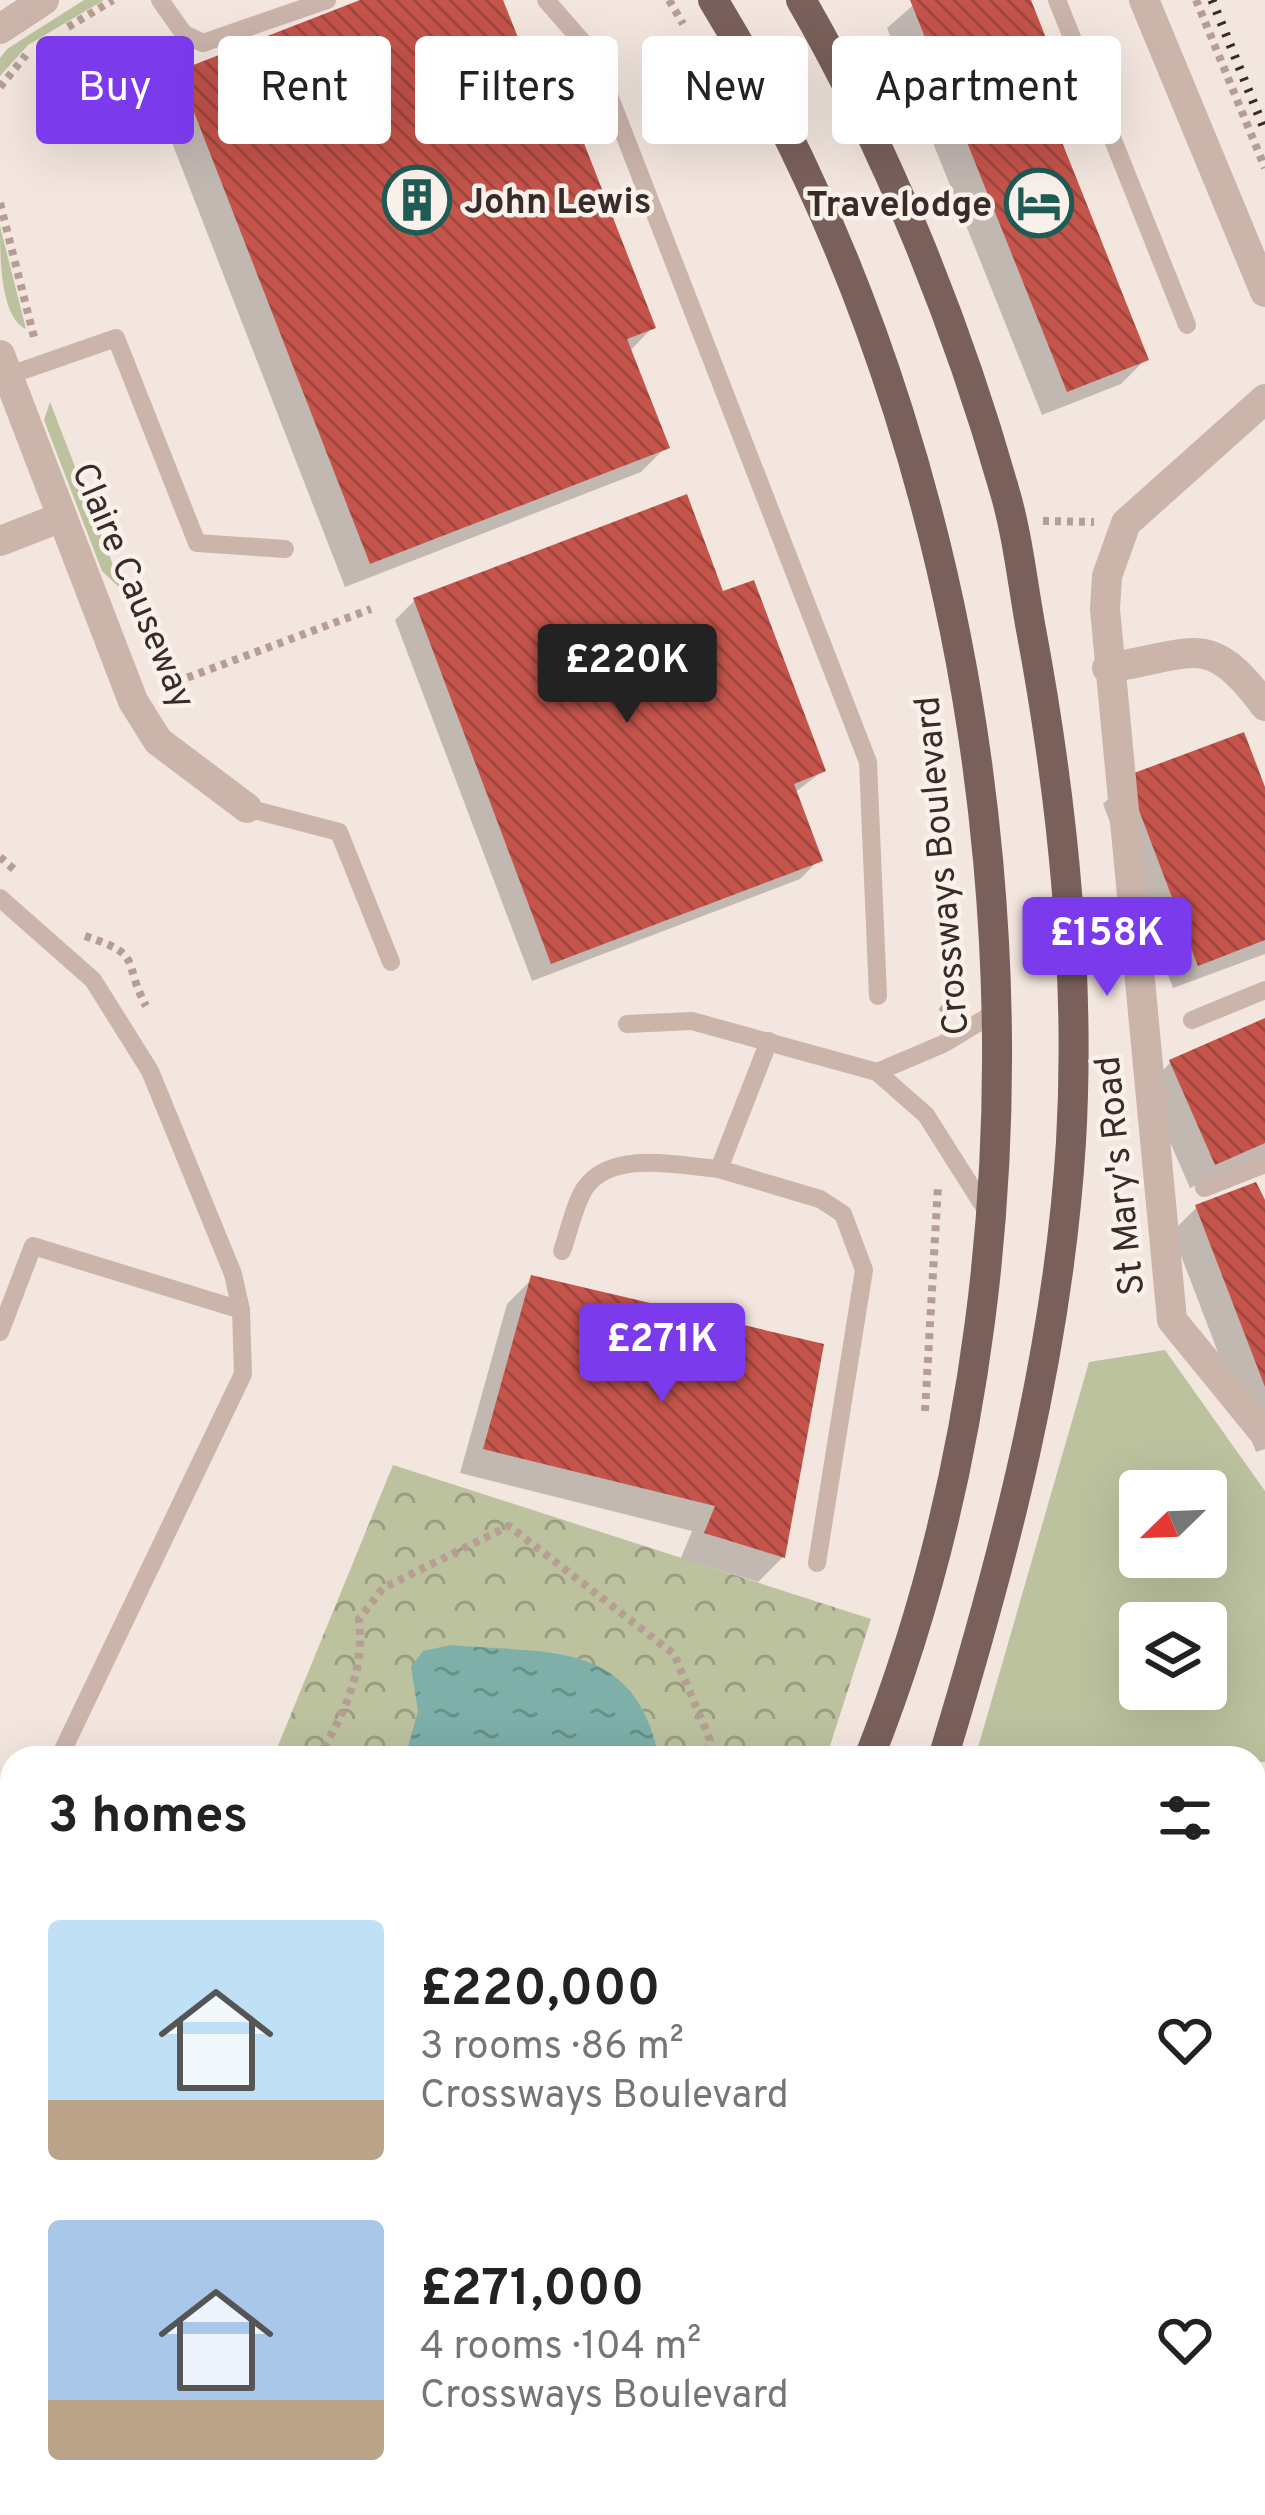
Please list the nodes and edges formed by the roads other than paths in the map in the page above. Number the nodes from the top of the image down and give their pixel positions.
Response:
1 (44, 0) edge
2 (160, 0) edge
3 (327, 0) edge
4 (546, 0) edge
5 (713, 0) edge
6 (801, 0) edge
7 (1057, 0) edge
8 (1144, 0) edge
9 (0, 28) edge
10 (1265, 292) edge
11 (1187, 326) dead end
12 (4, 366) edge
13 (1265, 399) edge
14 (62, 517) junction
15 (0, 541) edge
16 (285, 550) dead end
17 (1107, 668) junction
18 (1265, 706) edge
19 (247, 808) joint
20 (0, 898) edge
21 (391, 962) dead end
22 (1265, 990) edge
23 (878, 996) dead end
24 (997, 1012) junction
25 (1192, 1020) dead end
26 (627, 1024) dead end
27 (770, 1042) junction
28 (878, 1072) junction
29 (1265, 1164) edge
30 (719, 1168) junction
31 (1204, 1188) dead end
32 (992, 1218) junction
33 (562, 1251) dead end
34 (241, 1310) junction
35 (0, 1332) edge
36 (1265, 1434) edge
37 (817, 1563) dead end
38 (65, 1746) edge
39 (874, 1746) edge
40 (947, 1746) edge

1 - 9 street
2 - 3 lane
4 - 23 lane
5 - 24 main road, Crossways Boulevard
6 - 40 main road
7 - 11 lane
8 - 10 street
12 - 14 street, Claire Causeway
12 - 16 lane
13 - 17 street, St Mary's Road
14 - 15 street
14 - 19 street, Claire Causeway
17 - 18 street
17 - 36 street, St Mary's Road
19 - 21 lane
20 - 34 lane
22 - 25 lane
24 - 28 lane
24 - 32 main road, Crossways Boulevard
26 - 27 lane
27 - 28 lane
27 - 30 lane
28 - 32 lane
29 - 31 lane
30 - 33 lane
30 - 37 lane
32 - 39 main road, Crossways Boulevard
34 - 35 lane
34 - 38 lane

